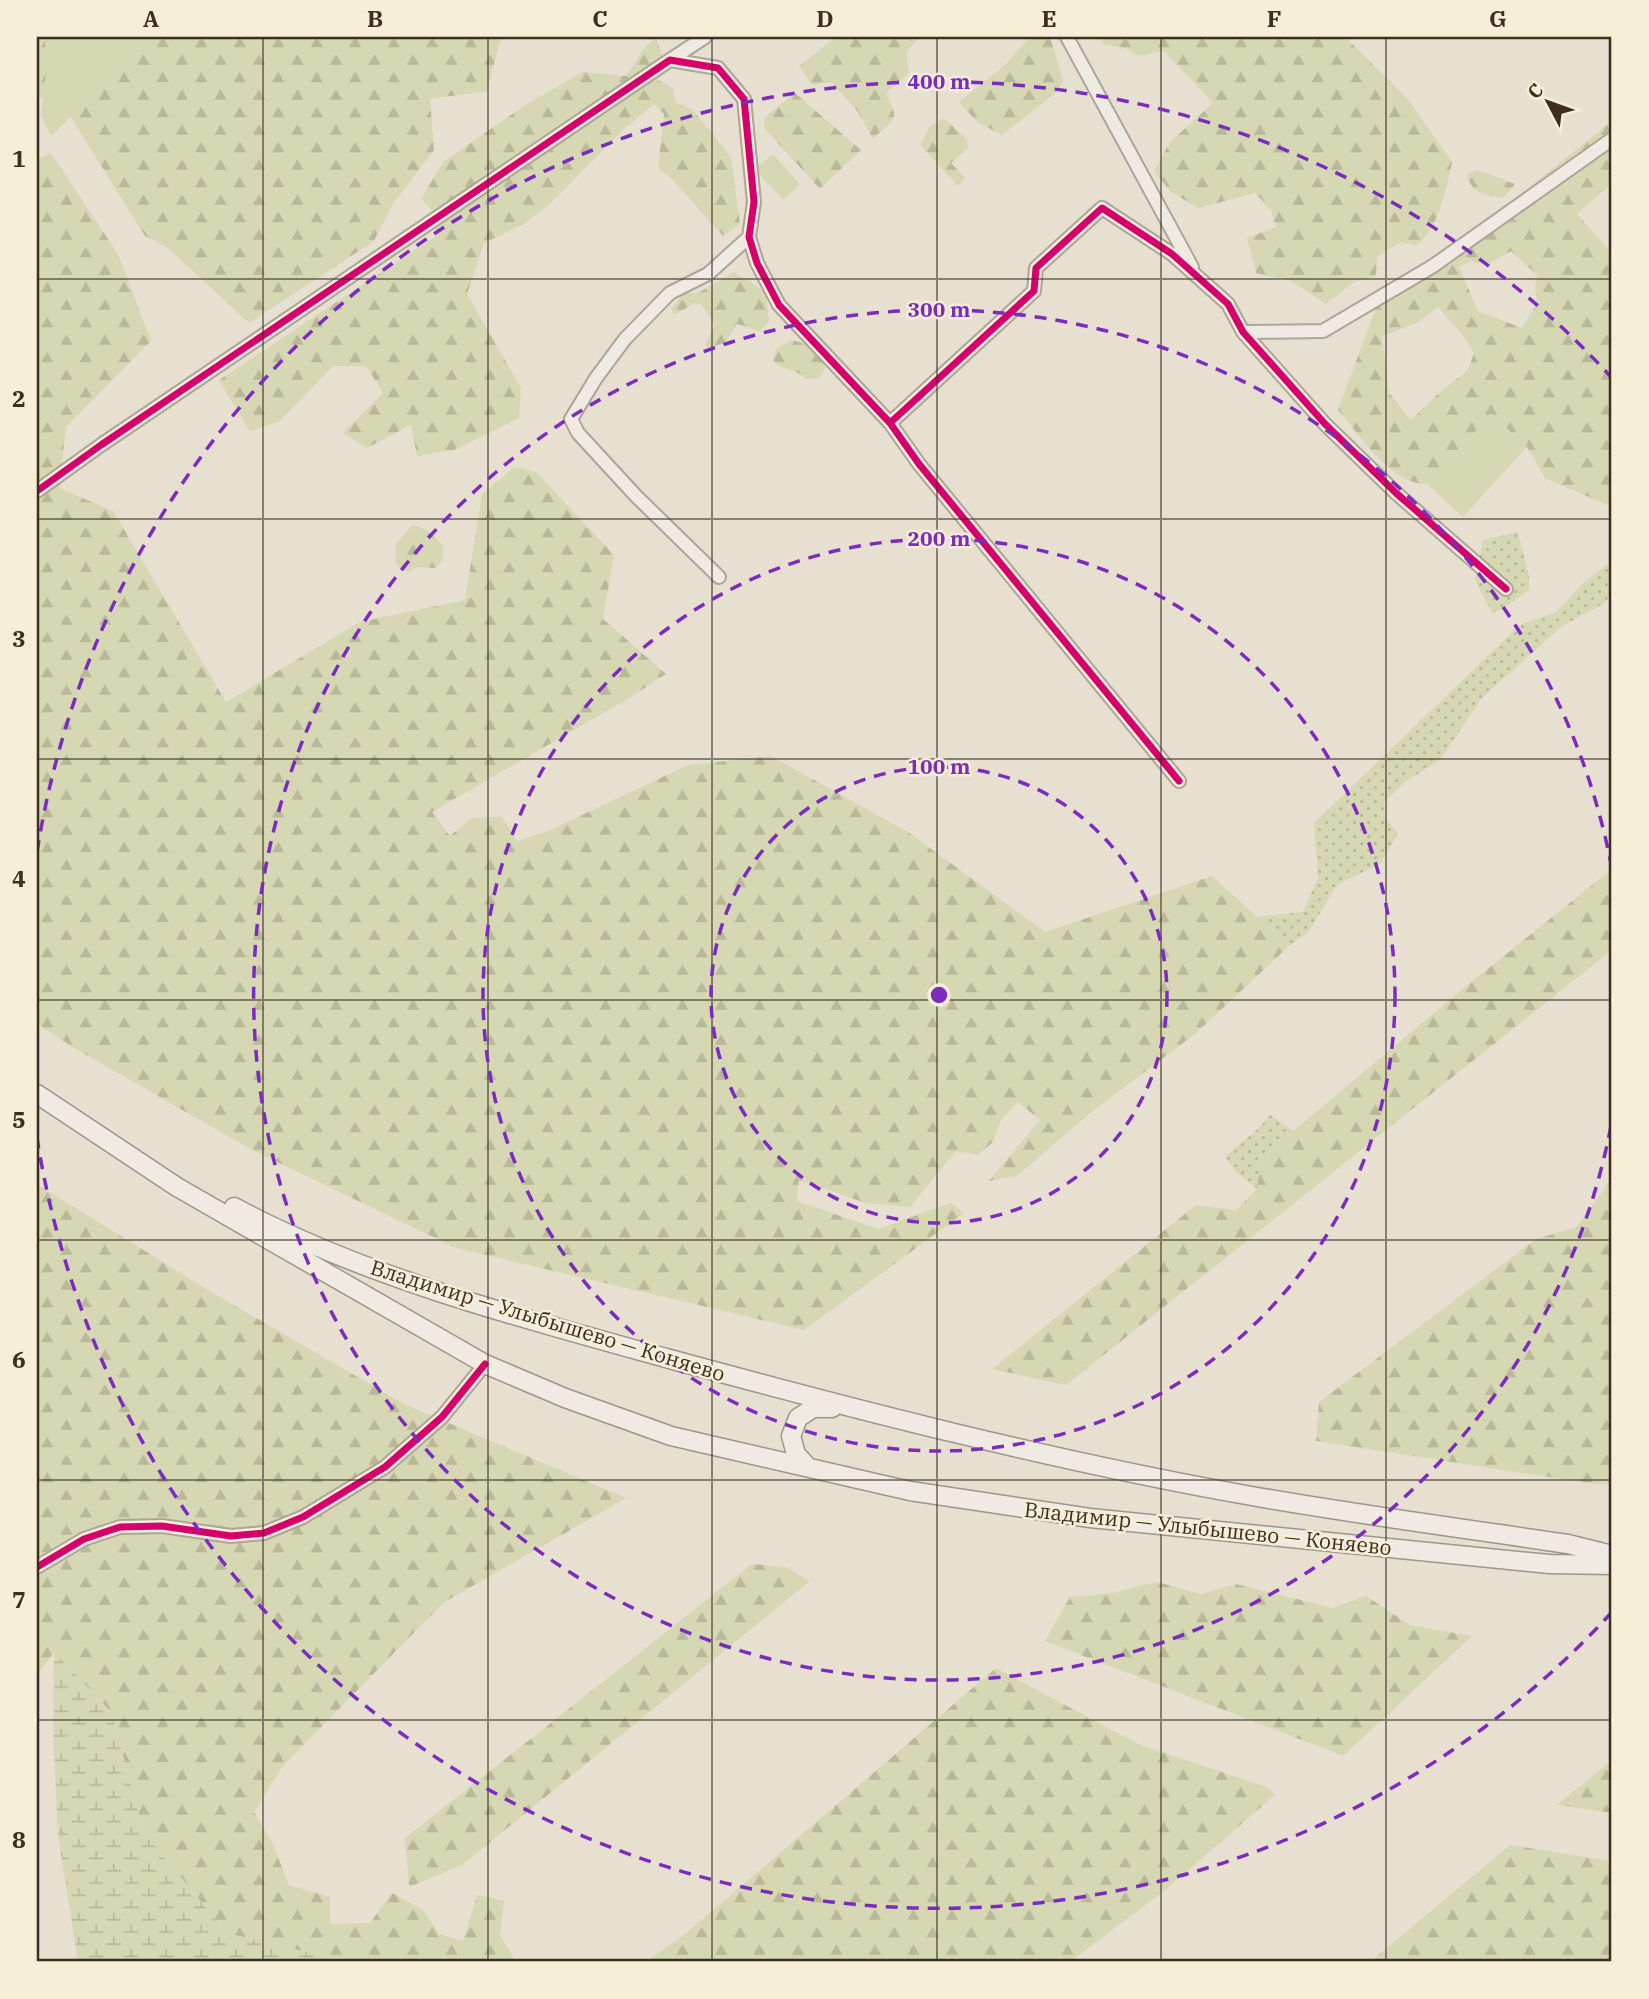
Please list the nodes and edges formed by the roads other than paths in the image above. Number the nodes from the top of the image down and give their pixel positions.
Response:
1 (705, 37) edge
2 (1067, 37) edge
3 (670, 60) junction
4 (1612, 139) edge
5 (749, 237) junction
6 (1197, 277) junction
7 (1243, 332) junction
8 (890, 423) junction
9 (37, 491) edge
10 (719, 578) dead end
11 (1506, 589) dead end
12 (1179, 781) dead end
13 (37, 1094) edge
14 (105, 1138) junction
15 (485, 1364) junction
16 (849, 1408) junction
17 (807, 1466) junction
18 (1612, 1555) edge
19 (1612, 1565) edge
20 (37, 1567) edge

1 - 3 street
2 - 6 street
3 - 5 street
3 - 9 street
4 - 7 street
5 - 8 street
5 - 10 street
6 - 7 street
6 - 8 street
7 - 11 street
8 - 12 street
13 - 14 main road, Владимир — Улыбышево — Коняево
14 - 15 main road, Владимир — Улыбышево — Коняево
14 - 16 main road, Владимир — Улыбышево — Коняево
15 - 17 main road, Владимир — Улыбышево — Коняево
15 - 20 street
16 - 17 main road, Владимир — Улыбышево — Коняево
16 - 18 main road, Владимир — Улыбышево — Коняево
17 - 19 main road, Владимир — Улыбышево — Коняево

